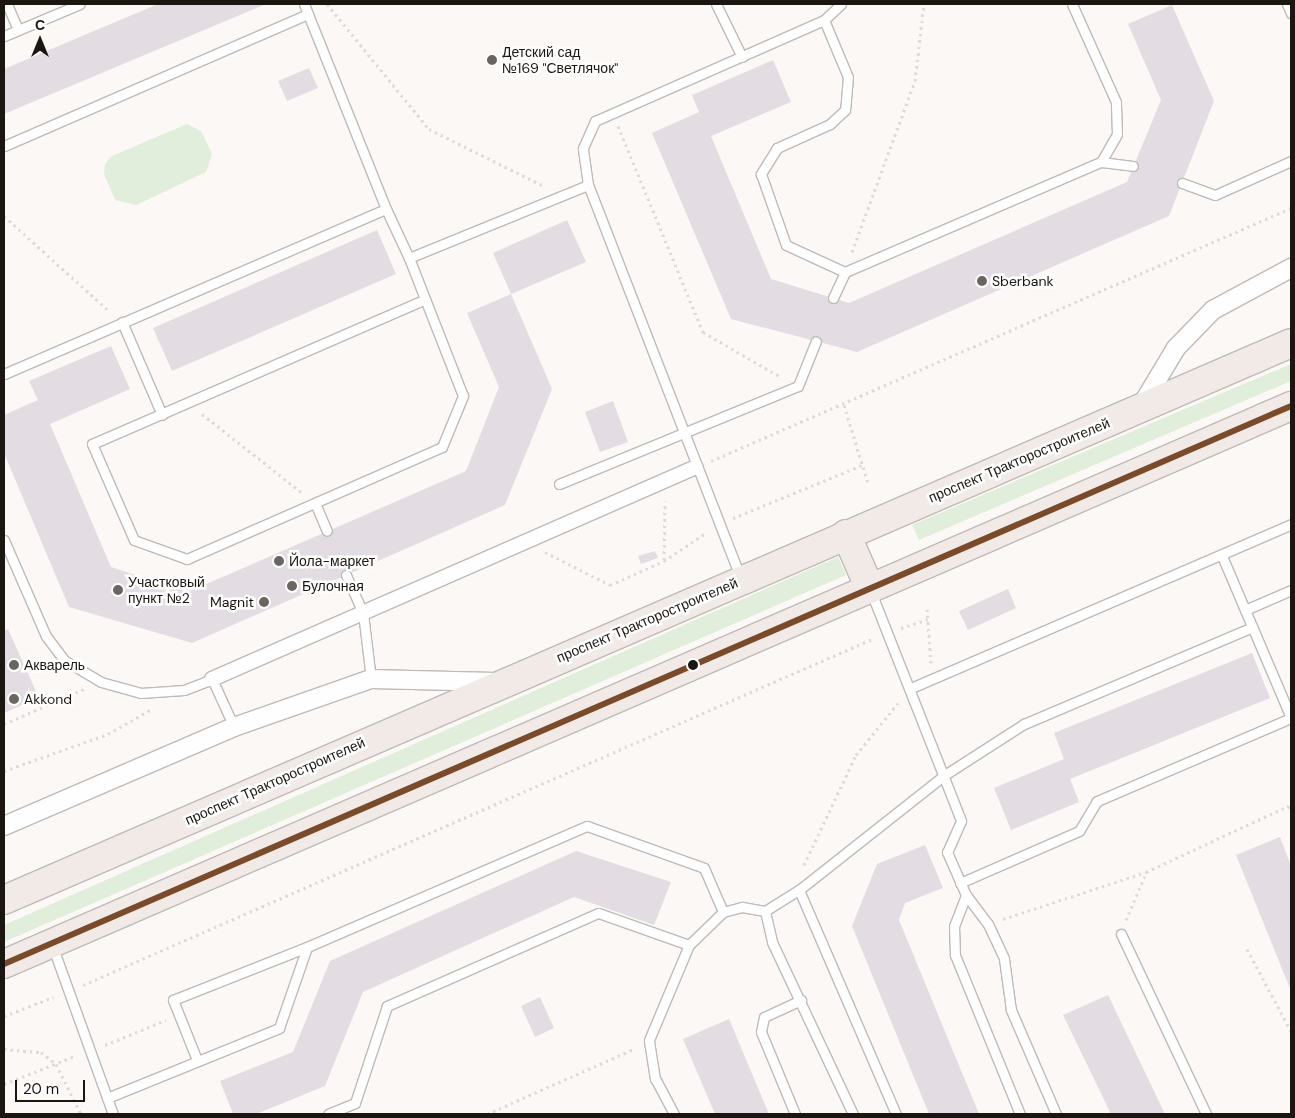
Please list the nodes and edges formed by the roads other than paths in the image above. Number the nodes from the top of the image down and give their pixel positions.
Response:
1 (7, 4) edge
2 (80, 4) edge
3 (304, 4) edge
4 (716, 4) edge
5 (841, 4) edge
6 (1072, 4) edge
7 (1287, 4) edge
8 (1291, 13) edge
9 (308, 14) junction
10 (824, 20) junction
11 (18, 30) junction
12 (4, 36) edge
13 (742, 57) junction
14 (4, 146) edge
15 (1291, 161) edge
16 (1101, 162) junction
17 (1133, 166) dead end
18 (1182, 183) dead end
19 (588, 185) junction
20 (386, 209) junction
21 (409, 258) junction
22 (1291, 268) edge
23 (845, 272) junction
24 (833, 298) dead end
25 (425, 300) junction
26 (122, 322) junction
27 (816, 341) dead end
28 (1291, 343) edge
29 (4, 374) edge
30 (1291, 406) edge
31 (1140, 408) junction
32 (162, 415) junction
33 (684, 435) junction
34 (696, 467) junction
35 (559, 484) dead end
36 (315, 504) junction
37 (1291, 524) edge
38 (327, 531) dead end
39 (846, 534) junction
40 (4, 540) edge
41 (1222, 556) junction
42 (346, 575) dead end
43 (741, 580) junction
44 (870, 589) junction
45 (1291, 590) edge
46 (1245, 610) junction
47 (363, 613) junction
48 (1252, 627) junction
49 (212, 679) junction
50 (371, 679) junction
51 (502, 682) junction
52 (911, 688) junction
53 (1291, 718) edge
54 (234, 727) junction
55 (946, 774) junction
56 (4, 826) edge
57 (960, 883) junction
58 (799, 890) junction
59 (966, 895) junction
60 (5, 896) edge
61 (765, 911) junction
62 (722, 912) junction
63 (1121, 934) road end
64 (52, 943) junction
65 (689, 946) junction
66 (307, 947) junction
67 (4, 964) edge
68 (801, 1000) junction
69 (197, 1060) junction
70 (107, 1098) junction
71 (113, 1114) edge
72 (328, 1114) edge
73 (674, 1114) edge
74 (795, 1114) edge
75 (853, 1114) edge
76 (896, 1114) edge
77 (1020, 1114) edge
78 (1056, 1114) edge
79 (1206, 1114) edge

1 - 11 lane
2 - 11 lane
3 - 9 lane
4 - 13 lane
5 - 10 lane
6 - 16 lane
7 - 8 lane
9 - 14 lane
9 - 20 lane
10 - 13 lane
10 - 23 lane
11 - 12 lane
13 - 19 lane
15 - 18 lane
16 - 17 lane
16 - 23 lane
19 - 21 lane
19 - 33 lane
20 - 21 lane
20 - 26 lane
21 - 25 lane
22 - 31 street
23 - 24 lane
25 - 32 lane
25 - 36 lane
26 - 29 lane
26 - 32 lane
27 - 33 lane
28 - 31 main road, проспект Тракторостроителей
30 - 44 main road
31 - 39 main road, проспект Тракторостроителей
32 - 36 lane
33 - 34 lane
33 - 35 lane
34 - 43 lane
34 - 47 street
36 - 38 lane
37 - 41 lane
39 - 43 main road, проспект Тракторостроителей
39 - 44 main road
40 - 49 lane
41 - 46 lane
41 - 52 lane
42 - 47 lane
43 - 51 main road, проспект Тракторостроителей
44 - 52 lane
44 - 64 main road
45 - 46 lane
46 - 48 lane
47 - 49 street
47 - 50 lane
48 - 53 lane
48 - 55 lane
49 - 54 lane
50 - 51 street
50 - 54 street
51 - 60 main road, проспект Тракторостроителей
52 - 55 lane
53 - 57 lane
54 - 56 street
55 - 57 lane
55 - 58 lane
57 - 59 lane
58 - 61 lane
58 - 76 lane
59 - 77 lane
59 - 78 lane
61 - 62 lane
61 - 68 lane
62 - 65 lane
62 - 66 lane
63 - 79 lane
64 - 67 main road
64 - 70 lane
65 - 72 lane
65 - 73 lane
66 - 69 lane
66 - 69 lane
68 - 74 lane
68 - 75 lane
69 - 70 lane
70 - 71 lane

